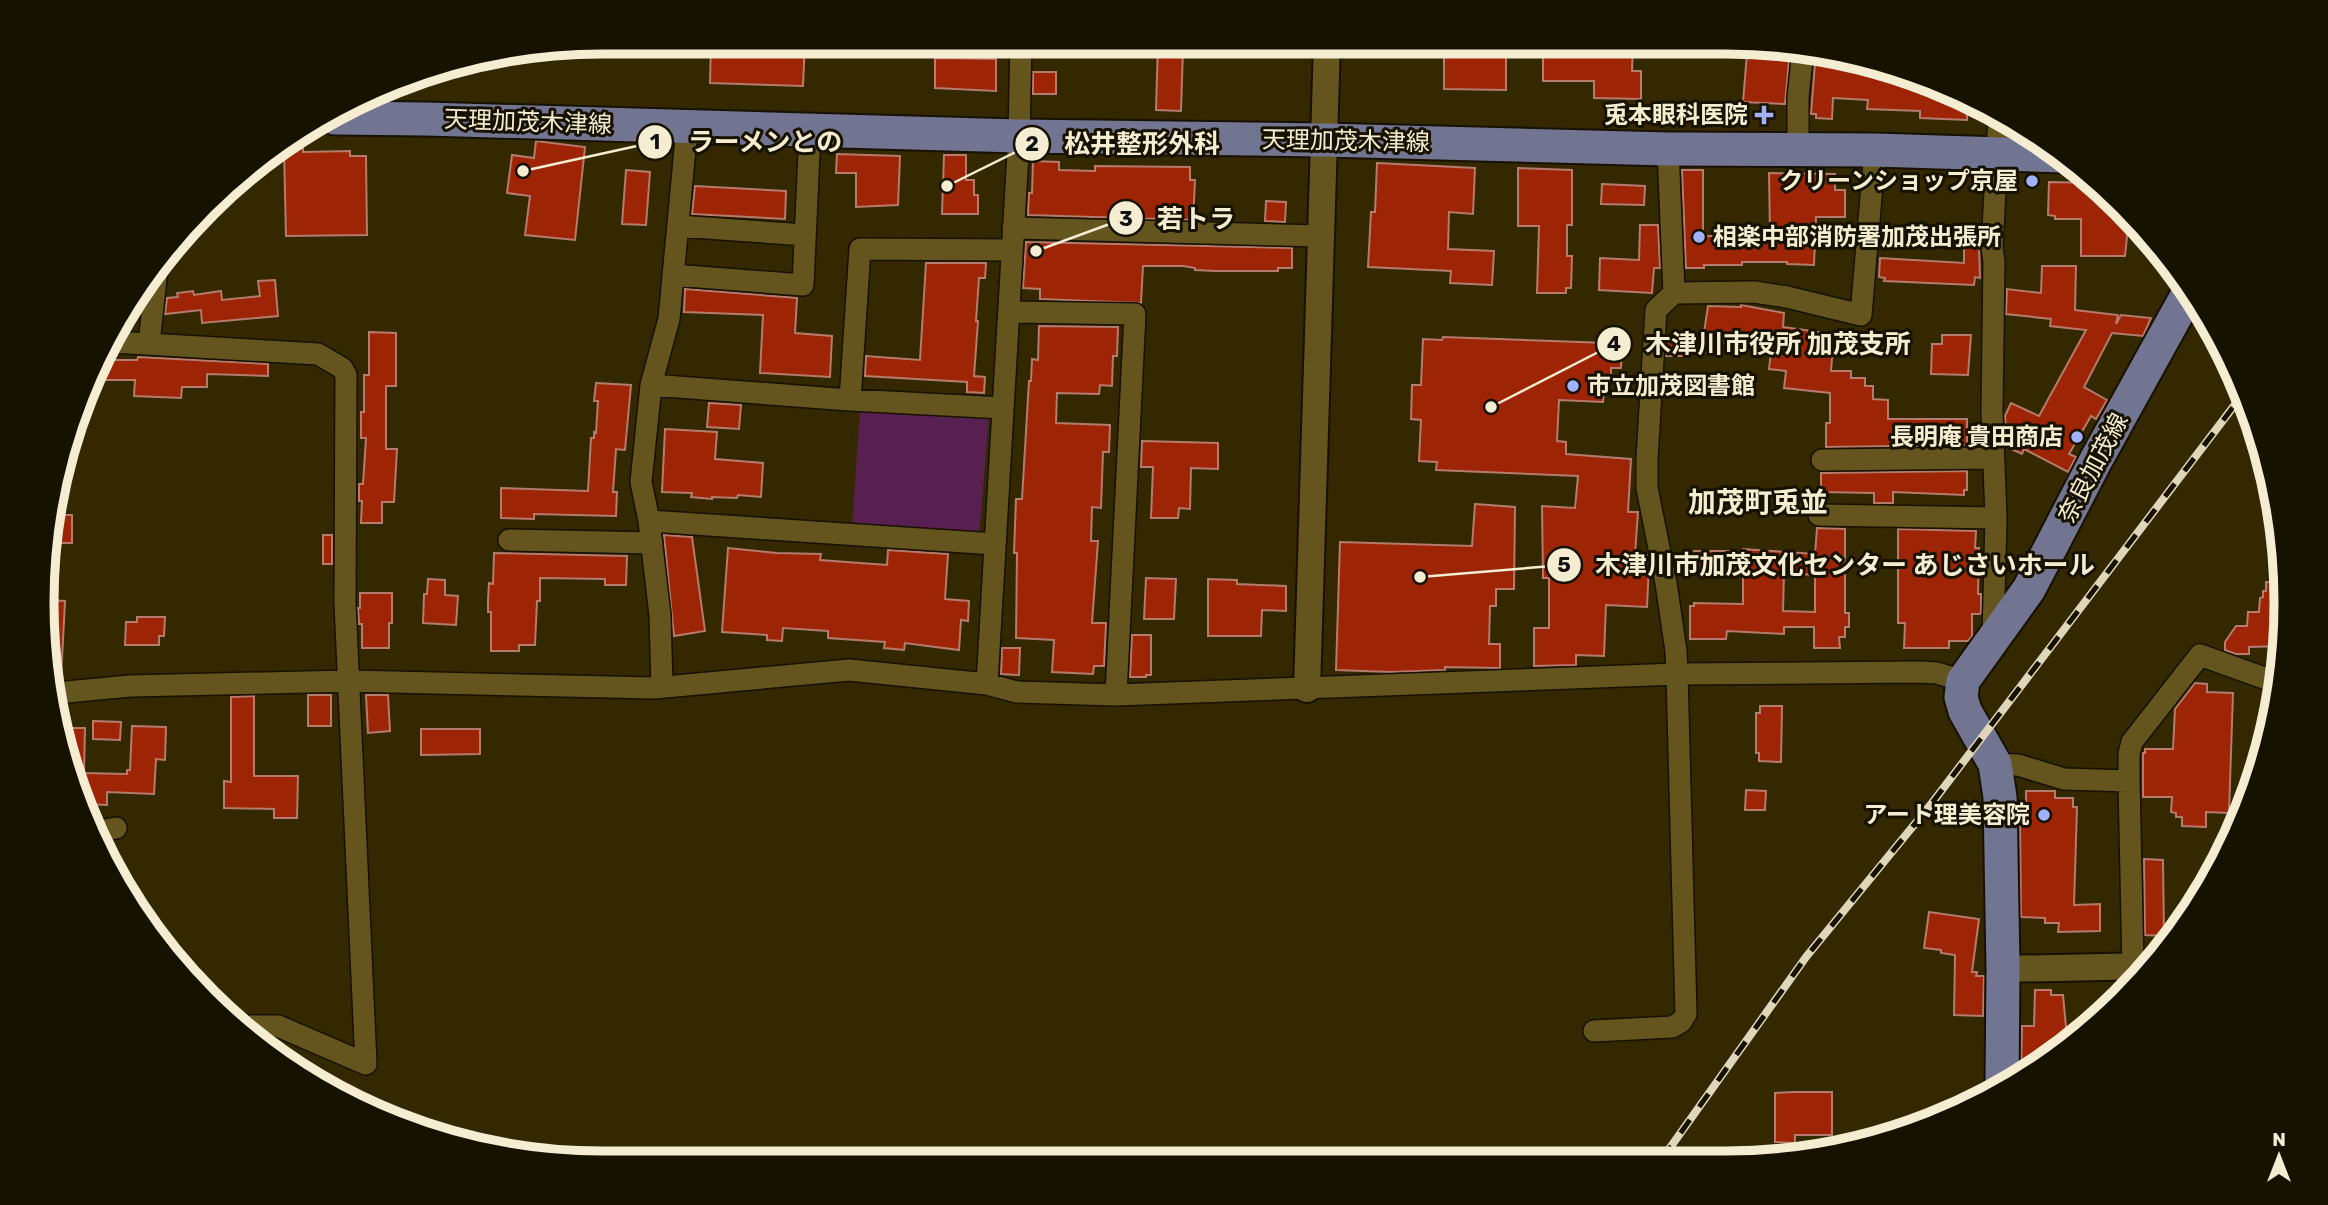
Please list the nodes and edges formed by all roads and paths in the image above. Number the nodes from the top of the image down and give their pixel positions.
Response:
1 (1021, 54) edge
2 (1327, 54) edge
3 (1801, 60) edge
4 (347, 118) edge
5 (1998, 127) edge
6 (687, 128) junction
7 (810, 131) junction
8 (1018, 136) junction
9 (1324, 140) junction
10 (1798, 148) junction
11 (1668, 149) junction
12 (1875, 150) junction
13 (1996, 154) junction
14 (2042, 155) edge
15 (678, 226) junction
16 (1013, 228) junction
17 (805, 234) junction
18 (1321, 236) junction
19 (1012, 250) junction
20 (673, 275) junction
21 (155, 287) edge
22 (1674, 292) junction
23 (2183, 302) edge
24 (1009, 312) junction
25 (120, 342) edge
26 (149, 344) junction
27 (651, 385) junction
28 (850, 400) junction
29 (1003, 408) junction
30 (1993, 458) junction
31 (1822, 460) dead end
32 (1819, 515) dead end
33 (1996, 518) junction
34 (649, 521) junction
35 (509, 540) dead end
36 (652, 543) junction
37 (995, 544) junction
38 (1993, 637) junction
39 (1677, 674) junction
40 (2268, 680) edge
41 (349, 681) junction
42 (1963, 681) junction
43 (987, 684) junction
44 (662, 687) junction
45 (1307, 689) junction
46 (62, 692) edge
47 (1116, 695) junction
48 (1995, 764) junction
49 (2129, 781) junction
50 (116, 828) dead end
51 (104, 830) edge
52 (2141, 960) edge
53 (2135, 967) edge
54 (2003, 969) junction
55 (255, 1026) edge
56 (1594, 1031) dead end
57 (2002, 1076) edge

1 - 8 street
2 - 9 street
3 - 10 street
4 - 6 main road, 天理加茂木津線
5 - 13 street
6 - 7 main road, 天理加茂木津線
6 - 15 street
7 - 8 main road, 天理加茂木津線
7 - 17 street
8 - 9 main road, 天理加茂木津線
8 - 16 street
9 - 11 main road, 天理加茂木津線
9 - 18 street
10 - 11 main road, 天理加茂木津線
10 - 12 main road, 天理加茂木津線
11 - 22 street
12 - 13 main road, 天理加茂木津線
12 - 22 street
13 - 14 main road, 天理加茂木津線
13 - 30 street
15 - 17 street
15 - 20 street
16 - 18 street
16 - 19 street
17 - 20 street
18 - 45 street
19 - 24 street
19 - 28 street
20 - 27 street
21 - 26 street
22 - 39 street
23 - 38 main road, 奈良加茂線
24 - 29 street
24 - 47 street
25 - 26 street
26 - 41 street
27 - 28 street
27 - 34 street
28 - 29 street
29 - 37 street
30 - 31 street
30 - 33 street
32 - 33 street
33 - 38 street
34 - 36 street
34 - 37 street
35 - 36 street
36 - 44 street
37 - 43 street
38 - 42 main road, 奈良加茂線
39 - 42 street
39 - 45 street
39 - 56 street
40 - 49 street
41 - 44 street
41 - 46 street
41 - 55 street
42 - 48 main road
43 - 44 street
43 - 47 street
45 - 47 street
48 - 49 street
48 - 54 main road
49 - 52 street
50 - 51 street
53 - 54 street
54 - 57 main road

